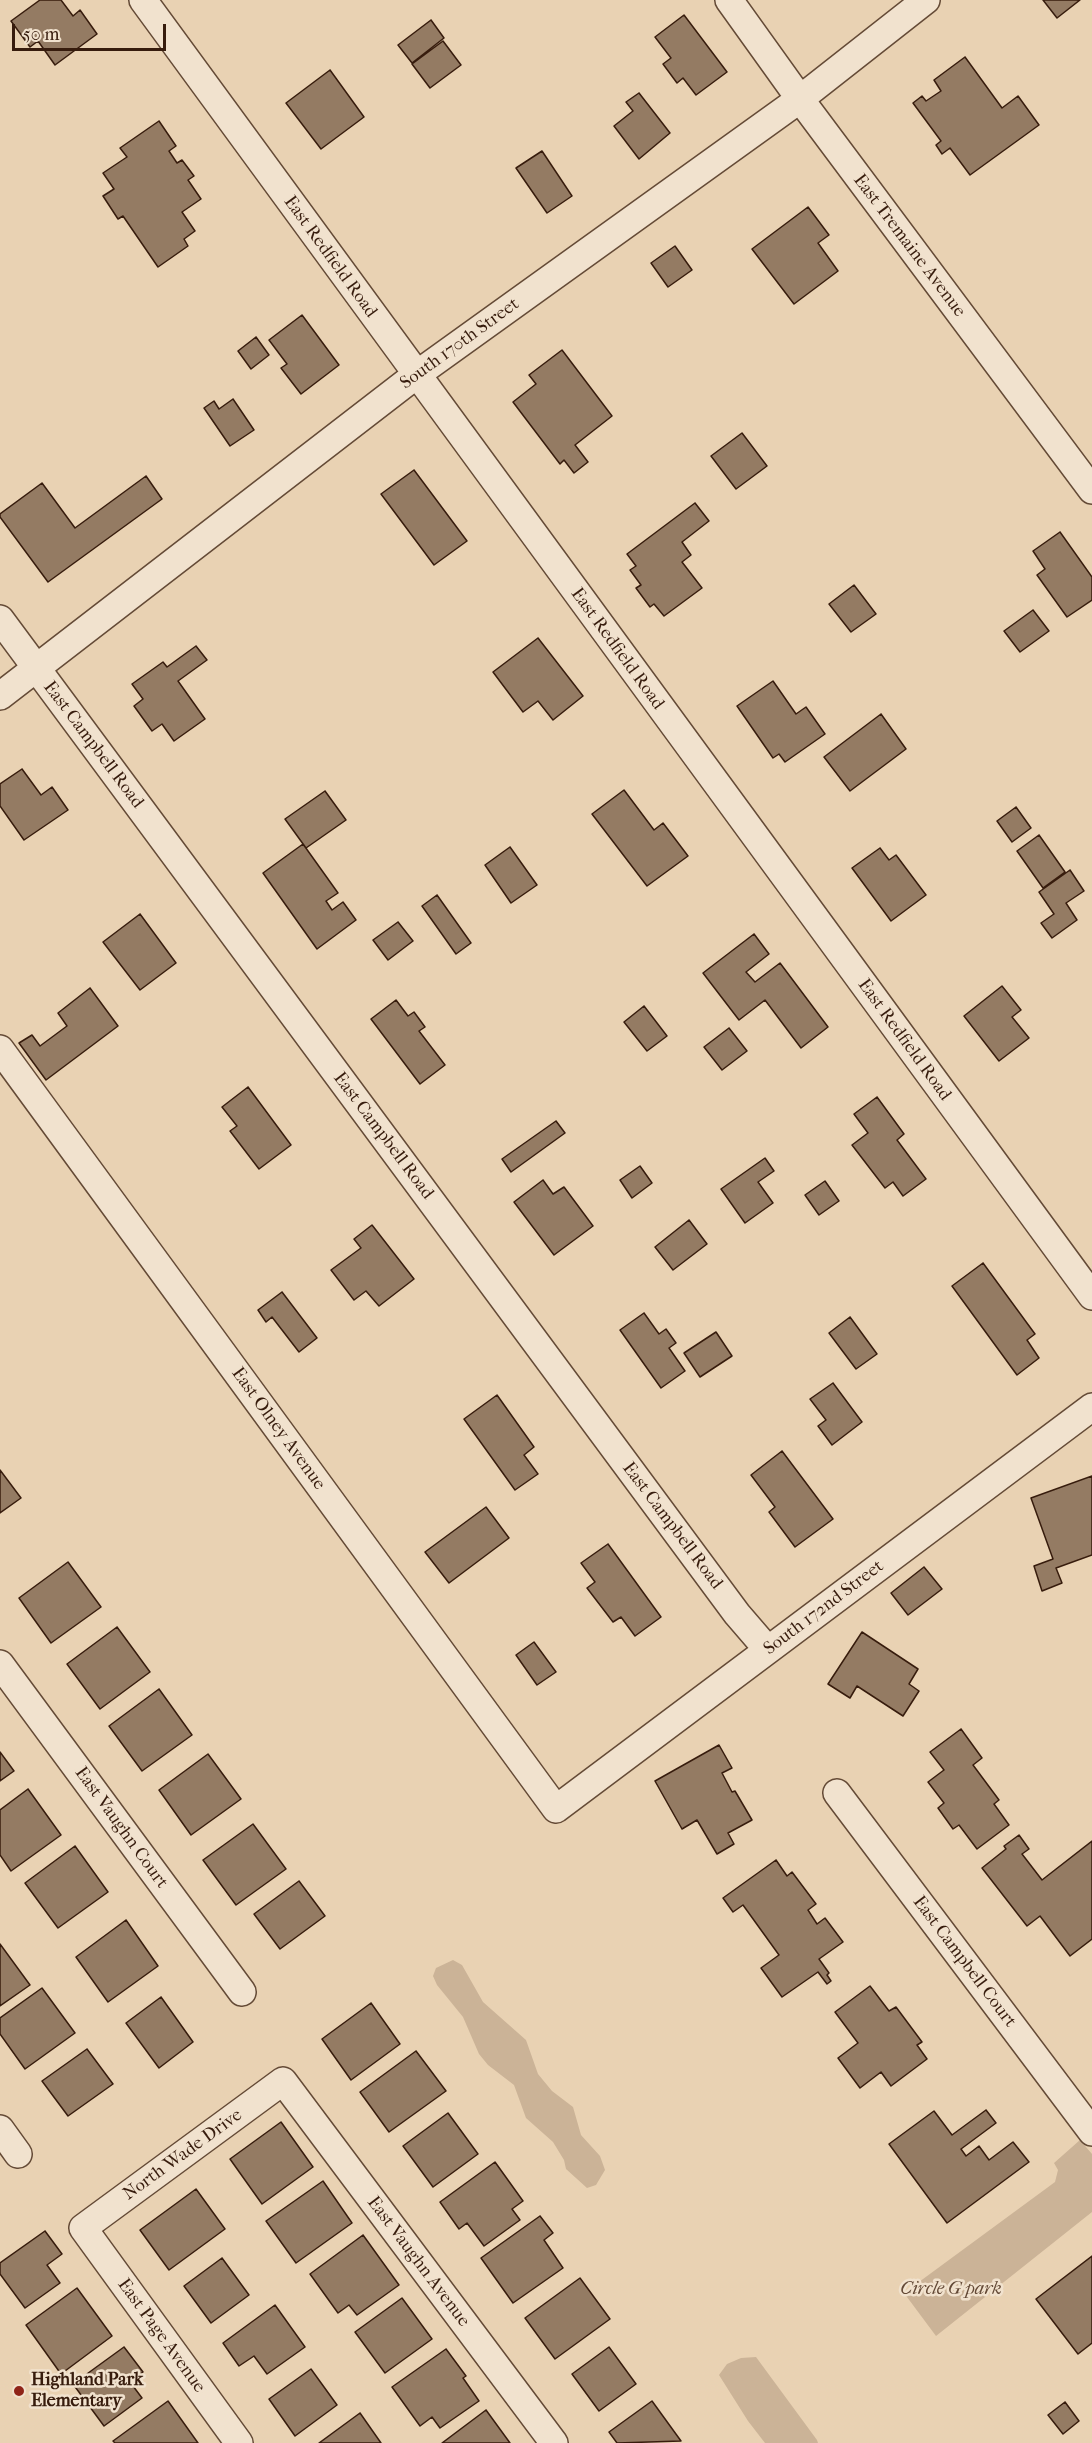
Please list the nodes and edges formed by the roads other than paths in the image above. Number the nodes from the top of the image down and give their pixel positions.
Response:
1 (143, 0) edge
2 (729, 0) edge
3 (926, 0) edge
4 (800, 99) junction
5 (416, 375) junction
6 (1092, 490) edge
7 (0, 619) edge
8 (36, 669) junction
9 (0, 696) edge
10 (0, 1049) edge
11 (1092, 1296) edge
12 (1092, 1407) edge
13 (768, 1650) junction
14 (0, 1664) edge
15 (837, 1792) dead end
16 (556, 1809) joint
17 (242, 1992) dead end
18 (284, 2081) joint
19 (0, 2129) edge
20 (1092, 2132) edge
21 (18, 2154) dead end
22 (83, 2228) joint
23 (239, 2443) edge
24 (554, 2443) edge

1 - 5 street, East Redfield Road
2 - 4 street, East Tremaine Avenue
3 - 4 street, South 170th Street
4 - 5 street, South 170th Street
4 - 6 street, East Tremaine Avenue
5 - 8 street, South 170th Street
5 - 11 street, East Redfield Road
7 - 8 street, East Campbell Road
8 - 9 street, South 170th Street
8 - 13 street, East Campbell Road
10 - 16 street, East Olney Avenue
12 - 13 street, South 172nd Street
13 - 16 street, South 172nd Street
14 - 17 street, East Vaughn Court
15 - 20 street, East Campbell Court
18 - 22 street, North Wade Drive
18 - 24 street, East Vaughn Avenue
19 - 21 street
22 - 23 street, East Page Avenue

